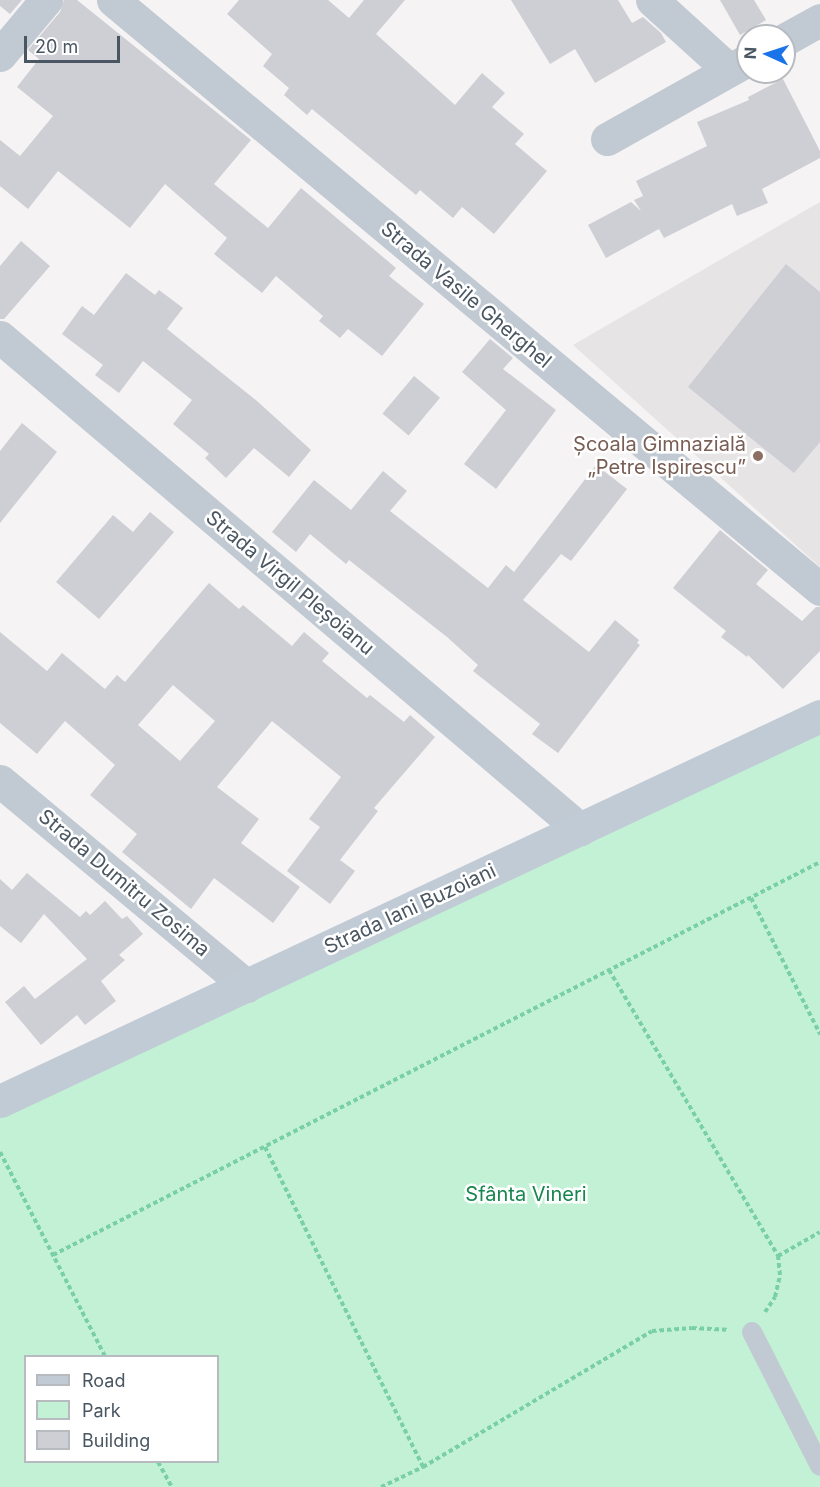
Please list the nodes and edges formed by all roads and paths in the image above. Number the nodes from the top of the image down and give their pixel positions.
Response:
1 (46, 0) edge
2 (113, 0) edge
3 (652, 0) edge
4 (820, 20) edge
5 (796, 33) edge
6 (0, 54) edge
7 (736, 63) edge
8 (736, 66) edge
9 (607, 139) dead end
10 (0, 337) edge
11 (820, 589) edge
12 (820, 716) edge
13 (0, 781) edge
14 (580, 830) junction
15 (820, 862) edge
16 (751, 898) junction
17 (609, 970) junction
18 (247, 986) junction
19 (820, 1034) edge
20 (0, 1101) edge
21 (265, 1146) junction
22 (0, 1152) edge
23 (820, 1232) edge
24 (53, 1255) junction
25 (778, 1256) junction
26 (752, 1332) junction
27 (104, 1355) edge
28 (160, 1463) edge
29 (820, 1466) edge
30 (423, 1467) junction
31 (172, 1487) edge
32 (381, 1487) edge

1 - 6 street
2 - 11 street, Strada Vasile Gherghel
3 - 7 street
4 - 5 street
8 - 9 street
10 - 14 street, Strada Virgil Pleșoianu
12 - 14 street, Strada Iani Buzoiani
13 - 18 street, Strada Dumitru Zosima
14 - 18 street, Strada Iani Buzoiani
15 - 16 path
16 - 17 path
16 - 19 path
17 - 21 path
17 - 25 path
18 - 20 street, Strada Iani Buzoiani
21 - 24 path
21 - 30 path
22 - 24 path
23 - 25 path
24 - 27 path
25 - 26 path
26 - 29 lane
26 - 30 path
28 - 31 path
30 - 32 path

